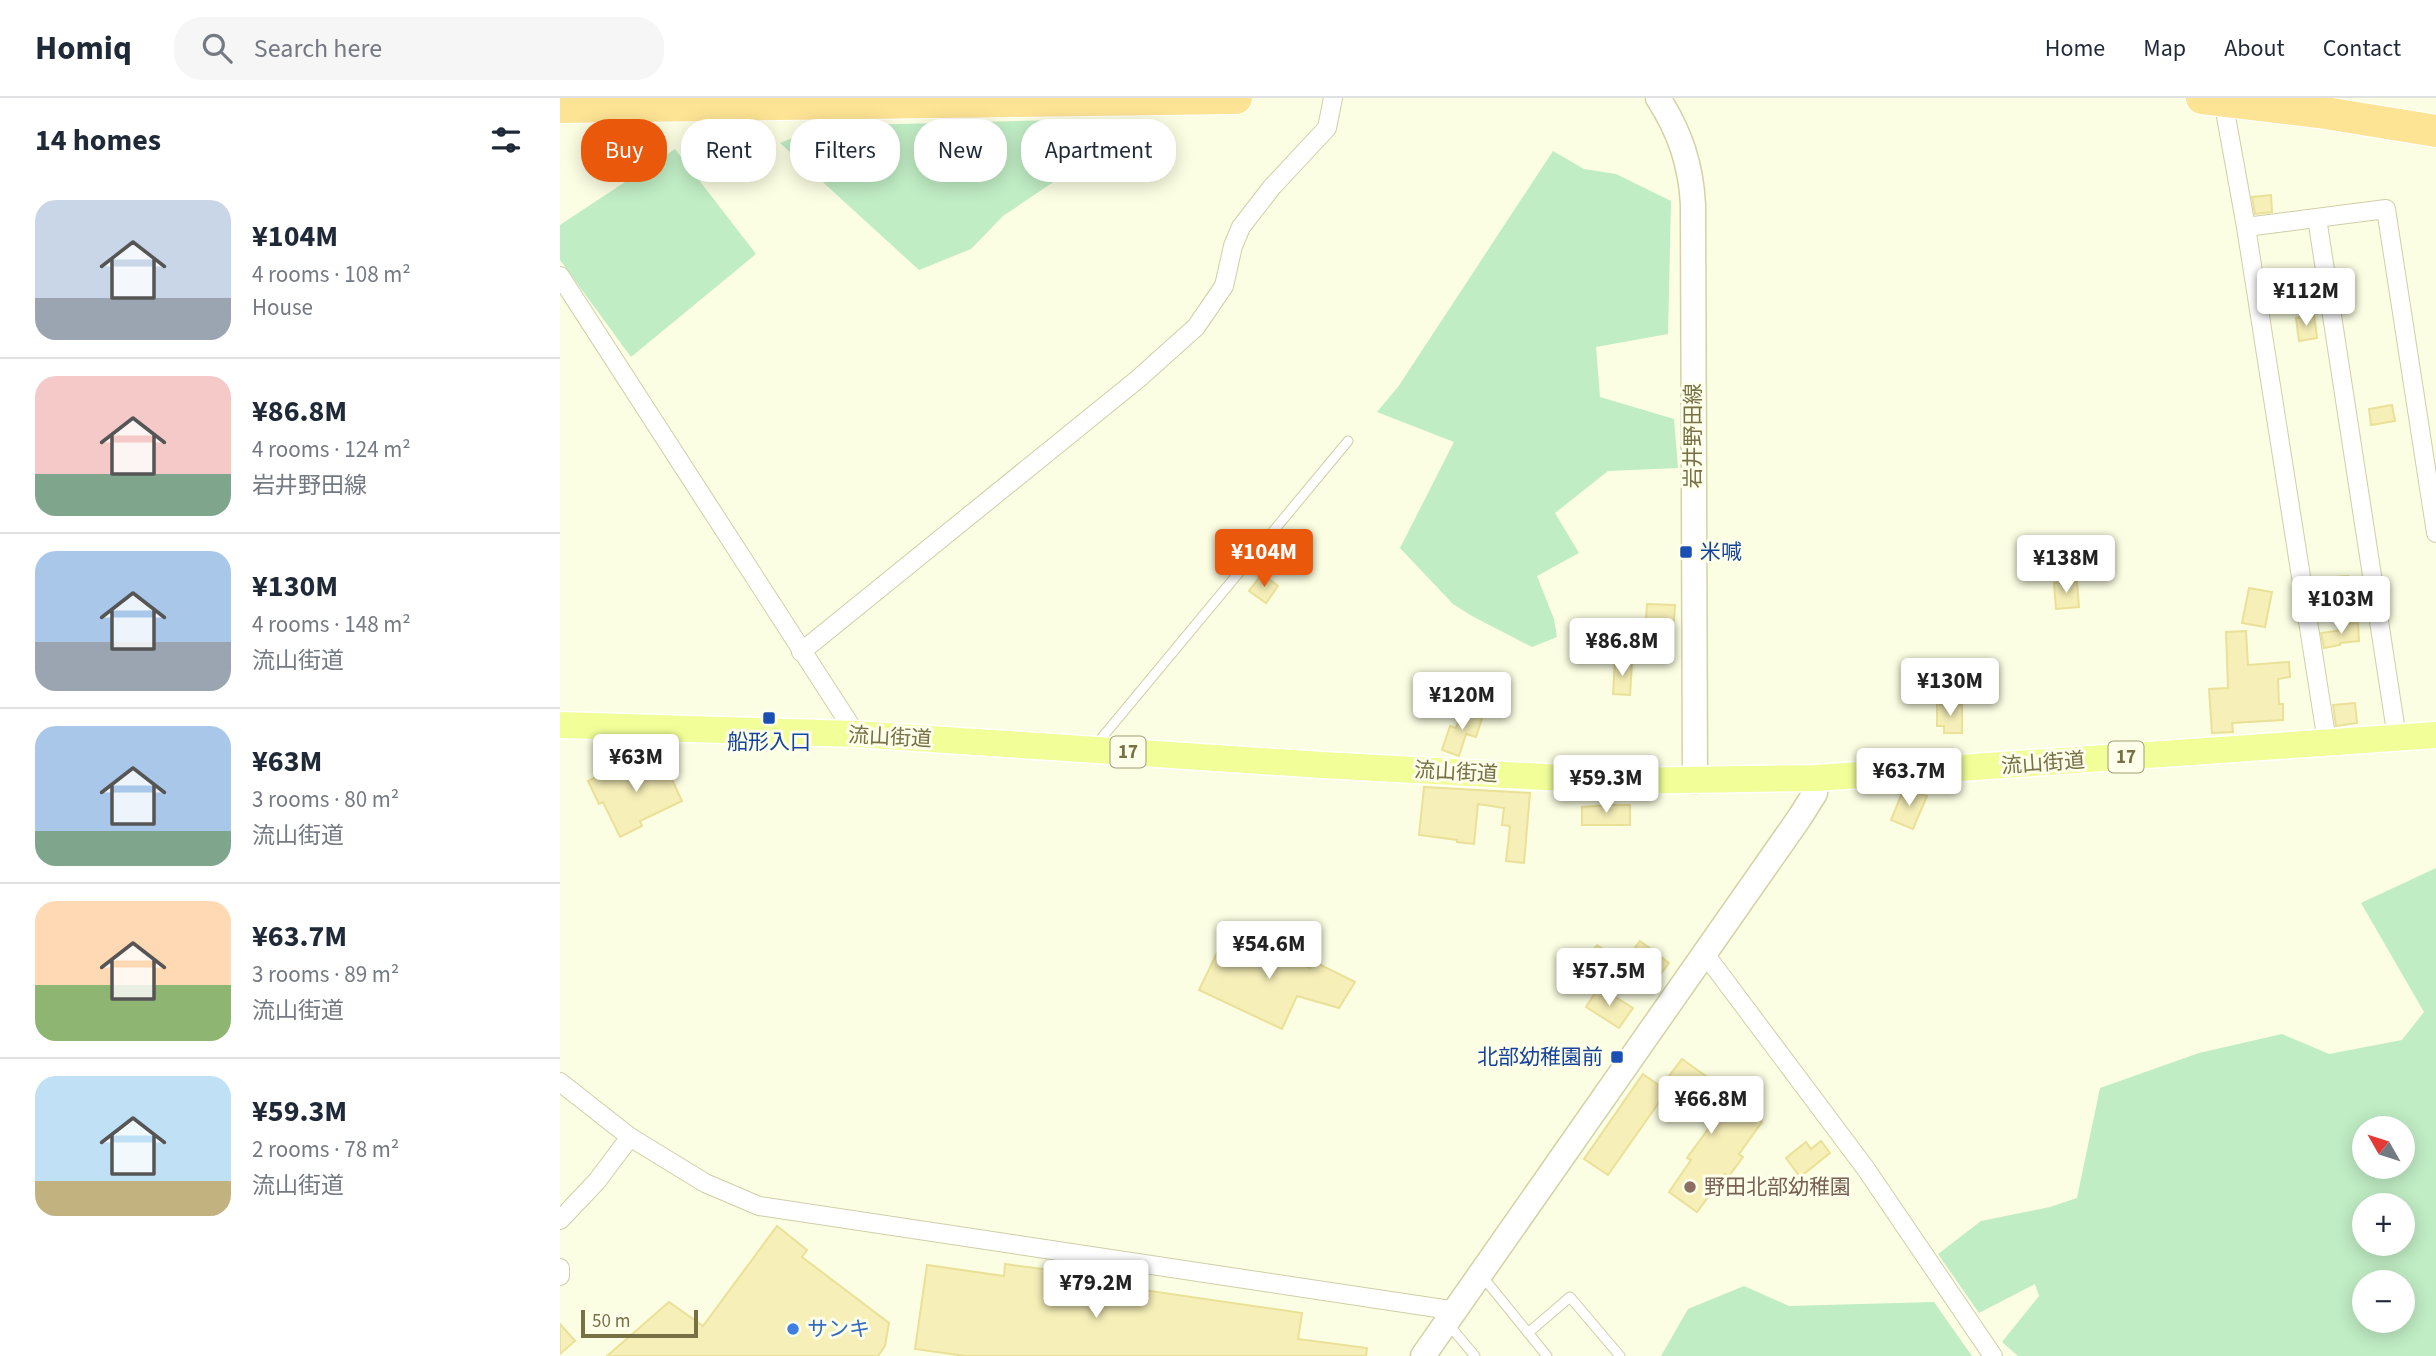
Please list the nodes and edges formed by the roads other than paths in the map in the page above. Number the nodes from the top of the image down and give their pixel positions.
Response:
1 (1236, 98) edge
2 (1334, 98) edge
3 (1658, 98) edge
4 (2350, 98) edge
5 (2213, 99) edge
6 (560, 107) edge
7 (2436, 110) edge
8 (2436, 131) edge
9 (2317, 218) junction
10 (2246, 227) junction
11 (560, 276) edge
12 (1348, 441) dead end
13 (2436, 533) edge
14 (801, 652) junction
15 (560, 725) edge
16 (856, 734) junction
17 (2436, 735) edge
18 (2398, 738) junction
19 (2327, 742) junction
20 (1092, 750) junction
21 (1816, 778) junction
22 (1695, 781) junction
23 (1705, 954) junction
24 (560, 1082) edge
25 (630, 1137) junction
26 (560, 1220) edge
27 (560, 1268) edge
28 (560, 1276) edge
29 (1481, 1276) junction
30 (1452, 1317) junction
31 (1528, 1333) junction
32 (1423, 1356) edge
33 (1475, 1356) edge
34 (1547, 1356) edge
35 (1620, 1356) edge
36 (1993, 1356) edge

1 - 6 highway
2 - 14 street
3 - 22 main road, 岩井野田線
4 - 7 highway
5 - 8 highway
5 - 10 street
9 - 10 street
9 - 13 street
9 - 18 street
10 - 19 street
11 - 14 street
12 - 20 lane
14 - 16 street
15 - 16 main road, 流山街道 / 17
16 - 20 main road, 流山街道 / 17
17 - 18 main road, 流山街道 / 17
18 - 19 main road, 流山街道 / 17
19 - 21 main road, 流山街道 / 17
20 - 22 main road, 流山街道 / 17
21 - 22 main road, 流山街道 / 17
21 - 23 main road
23 - 29 main road
23 - 36 street
24 - 25 street
25 - 26 street
25 - 30 street
27 - 28 street
29 - 30 main road
29 - 31 lane
30 - 32 main road
30 - 33 lane
31 - 34 lane
31 - 35 lane

